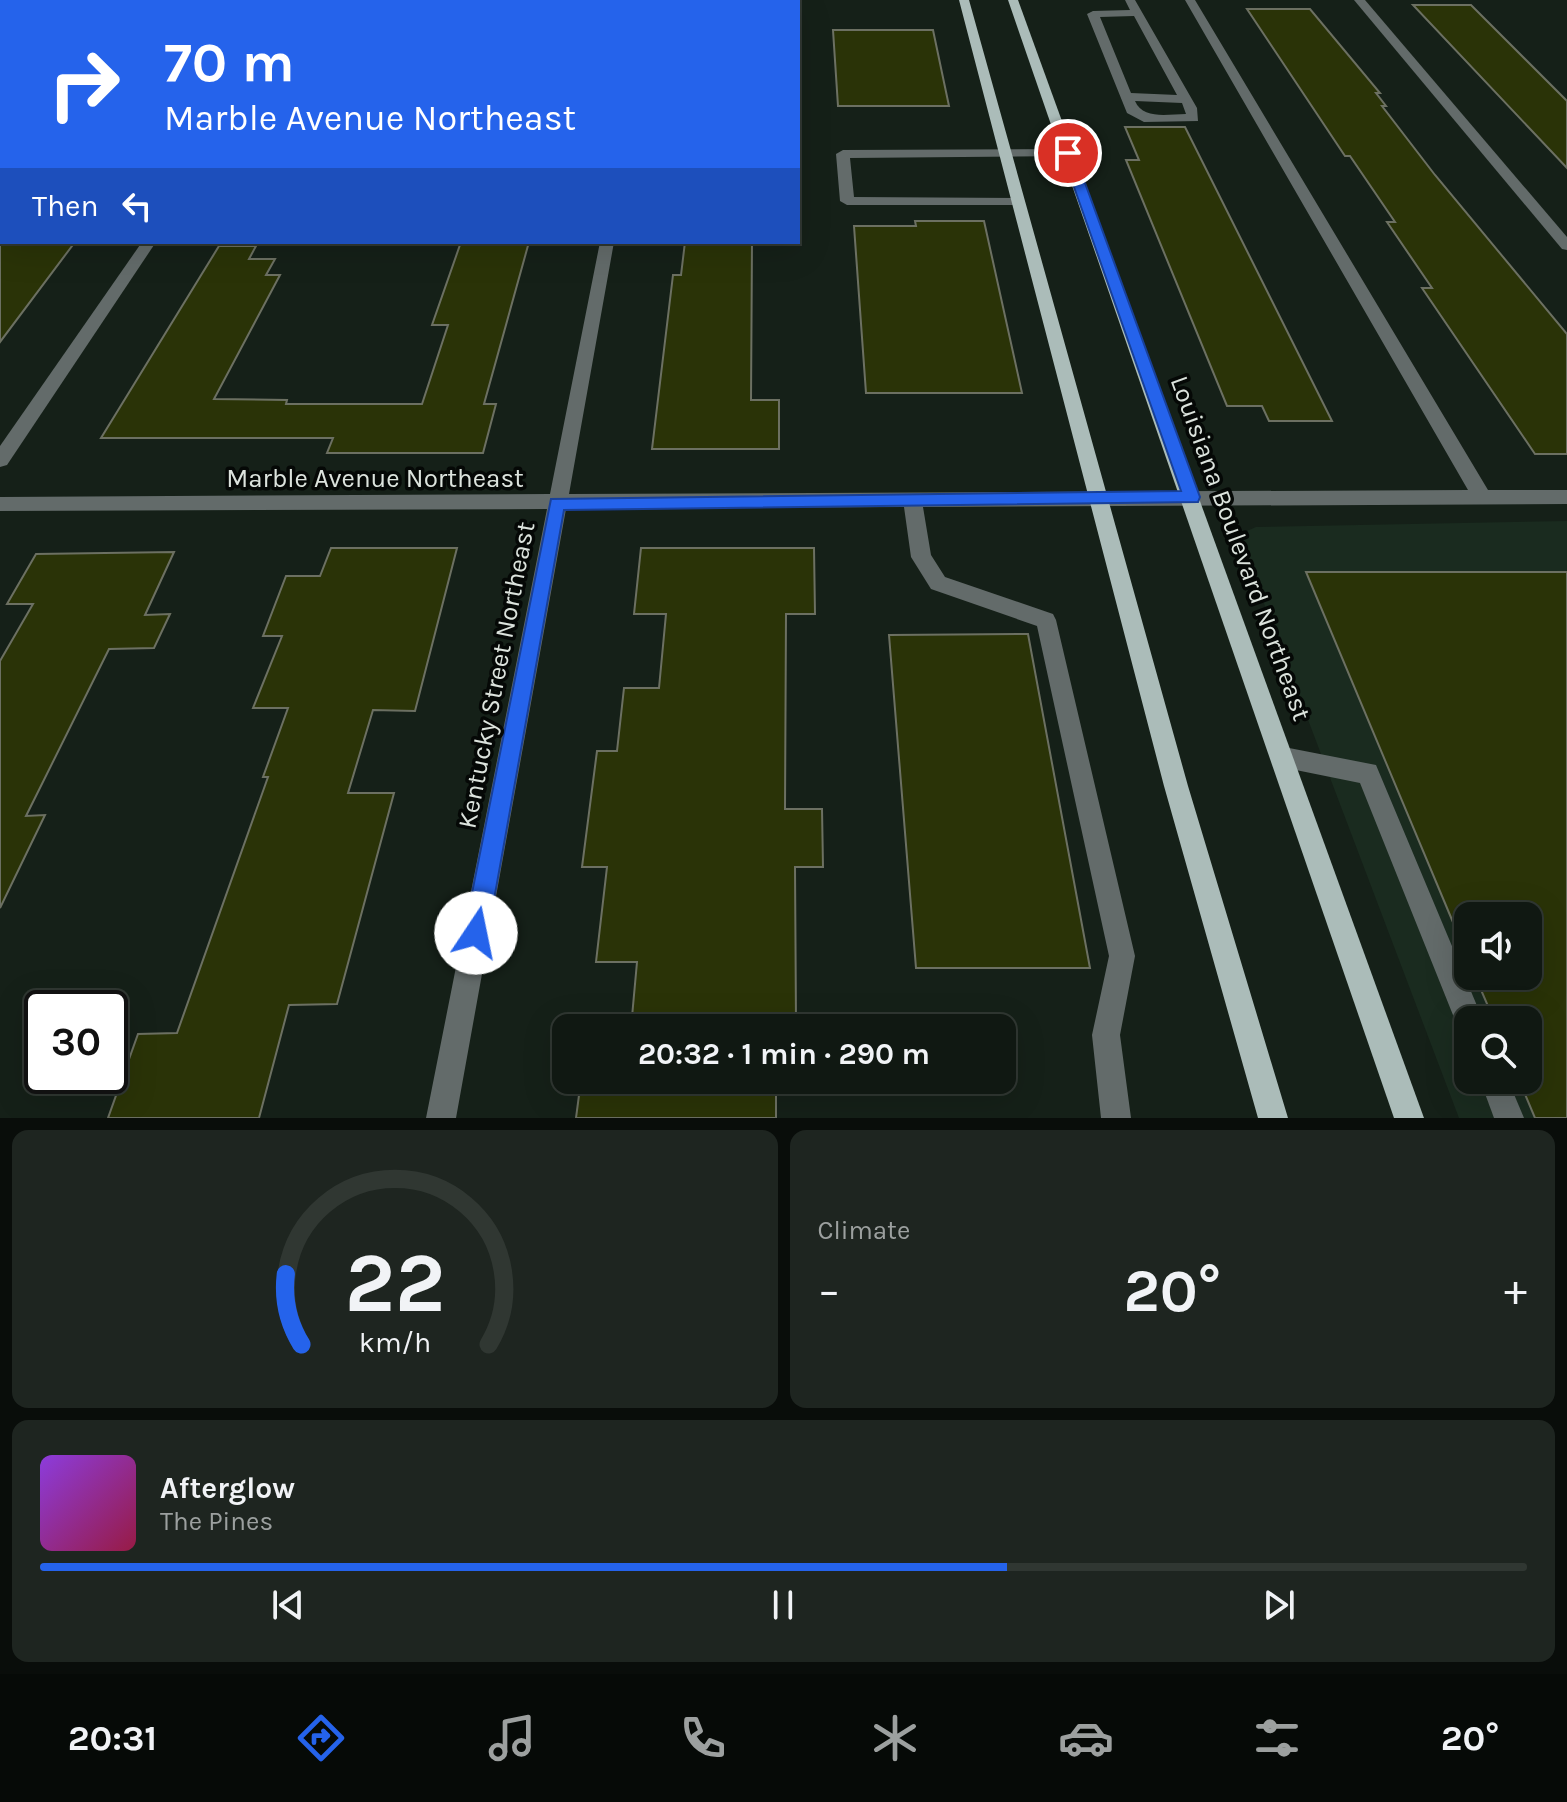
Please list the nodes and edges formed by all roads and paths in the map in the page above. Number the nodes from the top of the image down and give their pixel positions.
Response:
1 (964, 0) edge
2 (1013, 0) edge
3 (1130, 0) edge
4 (1190, 0) edge
5 (1359, 0) edge
6 (1137, 13) junction
7 (1127, 97) junction
8 (1185, 99) junction
9 (1006, 153) junction
10 (1068, 153) junction
11 (1019, 201) junction
12 (148, 244) edge
13 (607, 244) edge
14 (1567, 246) edge
15 (0, 460) edge
16 (1192, 497) junction
17 (1482, 497) junction
18 (1567, 497) edge
19 (1100, 498) junction
20 (912, 500) junction
21 (557, 503) junction
22 (0, 504) edge
23 (1284, 758) junction
24 (1463, 1006) edge
25 (1500, 1094) edge
26 (441, 1118) edge
27 (1116, 1118) edge
28 (1273, 1118) edge
29 (1409, 1118) edge
30 (1509, 1118) edge

1 - 9 main road
2 - 10 main road, Louisiana Boulevard Northeast
3 - 6 street
4 - 17 street
5 - 14 street
6 - 7 street
6 - 8 street
7 - 8 street
7 - 8 street
9 - 10 street
9 - 11 main road
9 - 11 street
10 - 16 main road, Louisiana Boulevard Northeast
11 - 19 main road
12 - 15 street
13 - 21 street, Kentucky Street Northeast
16 - 17 street, Marble Avenue Northeast
16 - 19 street, Marble Avenue Northeast
16 - 23 main road, Louisiana Boulevard Northeast
17 - 18 street, Marble Avenue Northeast
19 - 20 street, Marble Avenue Northeast
19 - 28 main road
20 - 21 street, Marble Avenue Northeast
20 - 27 street
21 - 22 street, Marble Avenue Northeast
21 - 26 street, Kentucky Street Northeast
23 - 24 street
23 - 29 main road, Louisiana Boulevard Northeast
25 - 30 street

